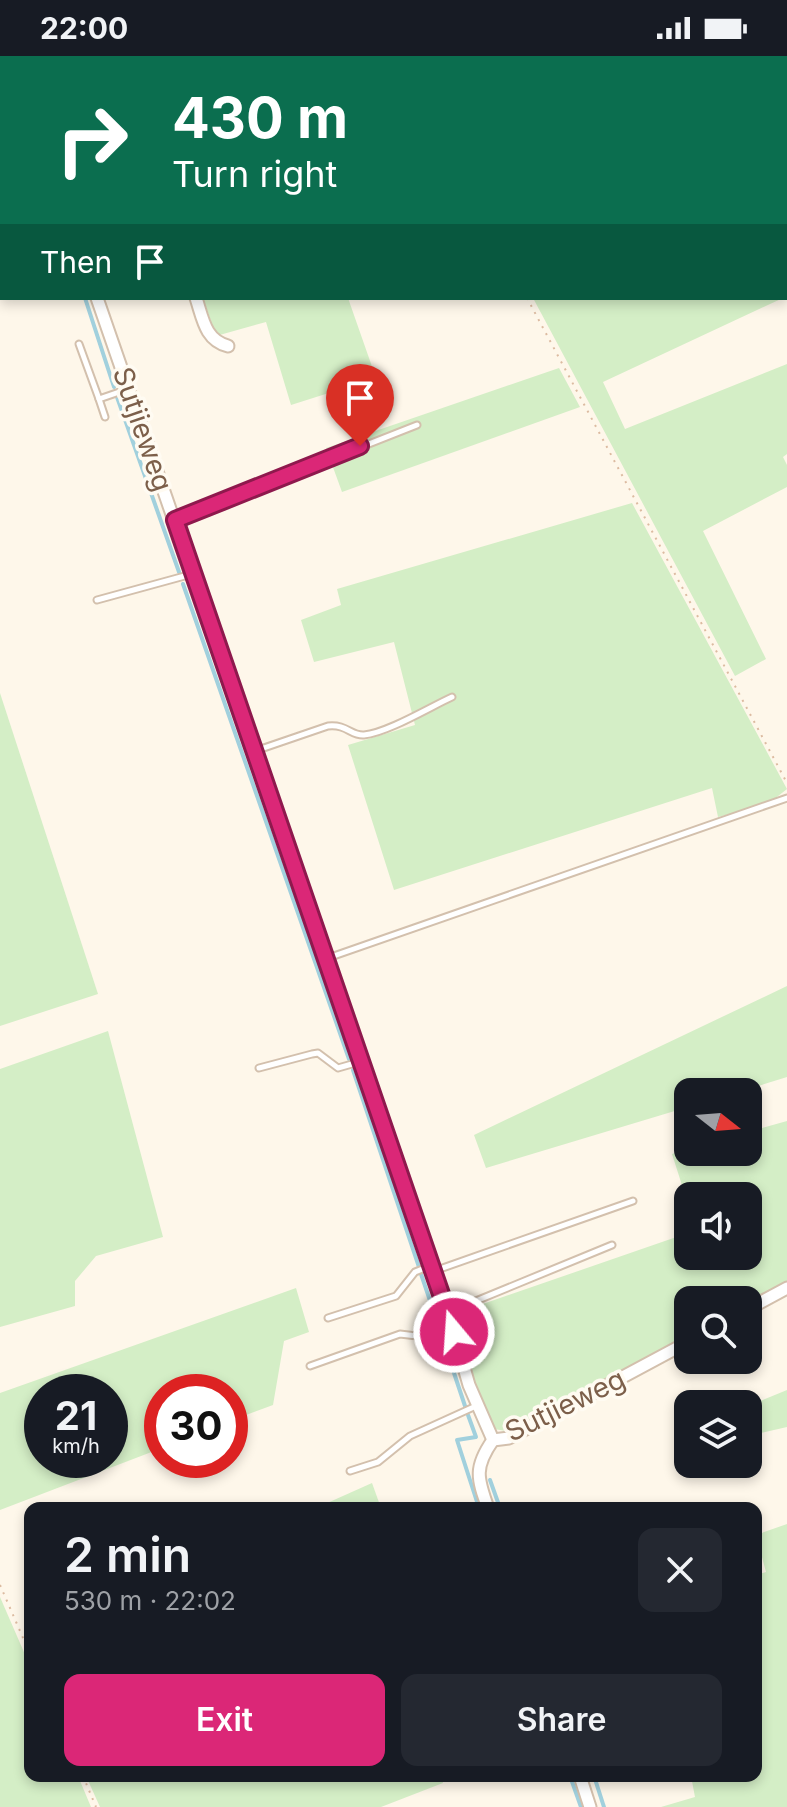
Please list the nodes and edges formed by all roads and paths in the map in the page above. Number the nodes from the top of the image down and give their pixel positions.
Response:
1 (98, 300) edge
2 (197, 300) edge
3 (528, 300) edge
4 (79, 344) dead end
5 (228, 346) dead end
6 (128, 388) junction
7 (99, 399) junction
8 (105, 417) dead end
9 (417, 425) dead end
10 (175, 520) junction
11 (193, 573) junction
12 (97, 600) dead end
13 (452, 697) dead end
14 (254, 751) junction
15 (787, 783) edge
16 (787, 798) edge
17 (325, 959) junction
18 (360, 1061) junction
19 (259, 1068) dead end
20 (633, 1201) dead end
21 (612, 1245) dead end
22 (432, 1269) junction
23 (787, 1288) edge
24 (762, 1301) edge
25 (448, 1312) junction
26 (328, 1318) dead end
27 (454, 1332) junction
28 (674, 1350) edge
29 (310, 1366) dead end
30 (477, 1405) junction
31 (493, 1440) junction
32 (350, 1471) dead end
33 (486, 1502) edge
34 (0, 1585) edge
35 (24, 1640) edge
36 (86, 1782) edge
37 (582, 1782) edge
38 (96, 1807) edge
39 (590, 1807) edge

1 - 6 street, Sutjieweg
2 - 5 street
3 - 15 path
4 - 7 lane
6 - 7 lane
6 - 10 street, Sutjieweg
7 - 8 lane
9 - 10 lane
10 - 11 street, Sutjieweg
11 - 12 lane
11 - 14 street, Sutjieweg
13 - 14 lane
14 - 17 street, Sutjieweg
16 - 17 lane
17 - 18 street, Sutjieweg
18 - 19 lane
18 - 22 street, Sutjieweg
20 - 22 lane
21 - 25 lane
22 - 25 street, Sutjieweg
22 - 26 lane
23 - 24 street
25 - 27 street, Sutjieweg
27 - 29 lane
27 - 30 street, Sutjieweg
28 - 31 street, Sutjieweg
30 - 31 street, Sutjieweg
30 - 32 lane
31 - 33 street
34 - 35 path
36 - 38 path
37 - 39 street

